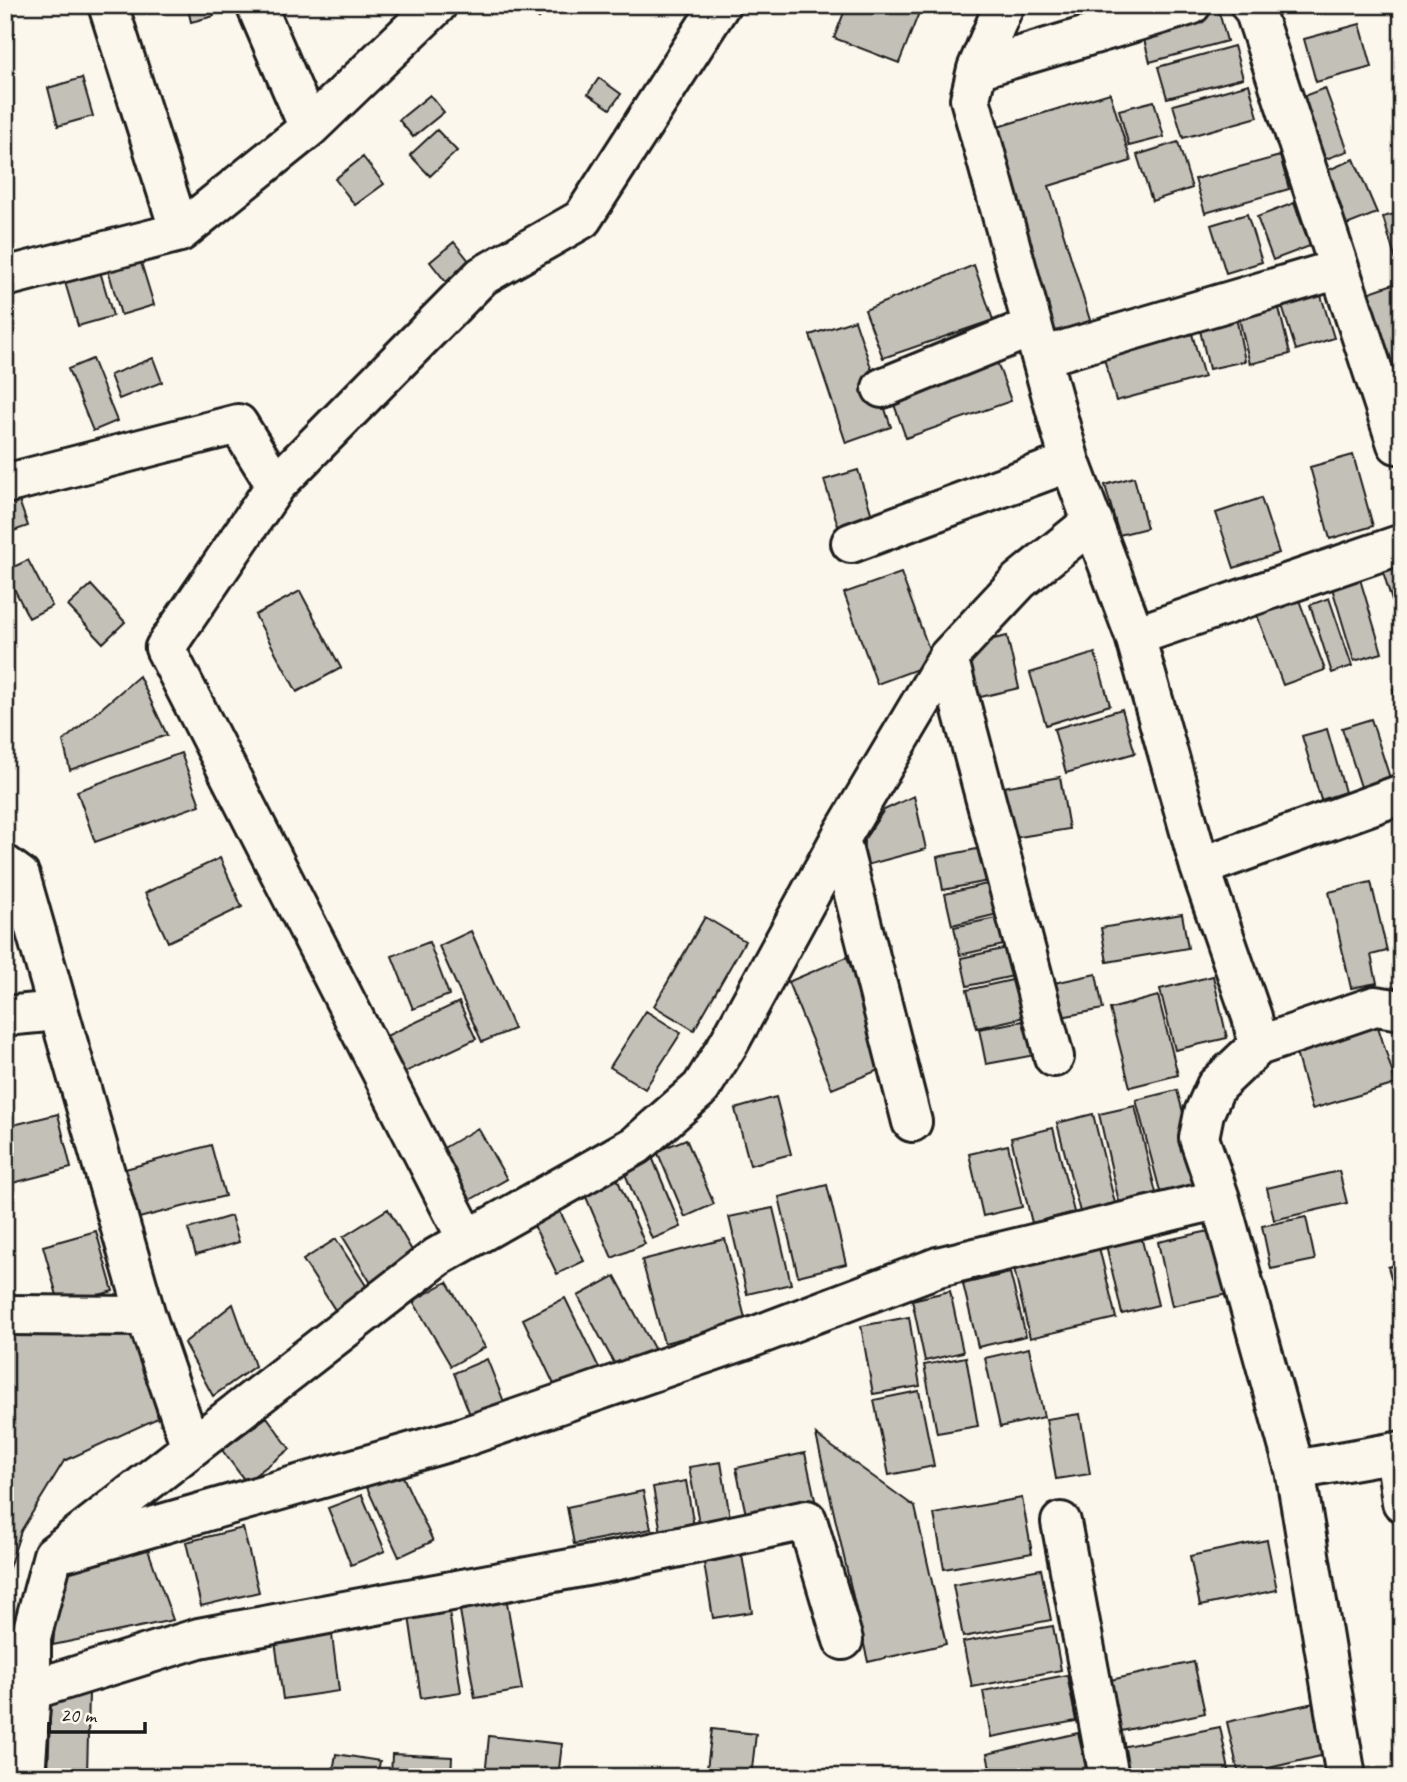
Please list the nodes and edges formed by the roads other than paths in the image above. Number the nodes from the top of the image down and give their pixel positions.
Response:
1 (108, 5) edge
2 (256, 5) edge
3 (438, 5) edge
4 (720, 5) edge
5 (1004, 5) edge
6 (1191, 5) edge
7 (1250, 5) edge
8 (977, 69) junction
9 (309, 128) junction
10 (180, 232) junction
11 (1339, 269) junction
12 (5, 277) edge
13 (1037, 342) junction
14 (882, 388) dead end
15 (1397, 444) dead end
16 (1070, 462) junction
17 (5, 485) edge
18 (276, 485) junction
19 (1093, 521) junction
20 (851, 542) dead end
21 (1402, 544) edge
22 (1135, 636) junction
23 (948, 657) junction
24 (1402, 794) edge
25 (840, 839) junction
26 (5, 865) edge
27 (1200, 867) junction
28 (1402, 1010) edge
29 (58, 1011) junction
30 (5, 1016) edge
31 (1258, 1046) junction
32 (1054, 1057) dead end
33 (912, 1122) dead end
34 (1220, 1199) junction
35 (467, 1239) junction
36 (5, 1315) edge
37 (146, 1316) junction
38 (191, 1447) junction
39 (1398, 1451) edge
40 (1295, 1470) junction
41 (1402, 1502) edge
42 (1061, 1522) dead end
43 (53, 1555) junction
44 (18, 1635) edge
45 (843, 1640) dead end
46 (31, 1690) junction
47 (25, 1777) edge
48 (1109, 1777) edge
49 (1346, 1777) edge

1 - 10 street
2 - 9 street
3 - 9 street
4 - 18 street
5 - 8 street
6 - 8 street
7 - 11 street
8 - 13 street
9 - 10 street
10 - 12 street
11 - 13 street
11 - 15 street
13 - 14 street
13 - 16 street
16 - 19 street
16 - 20 street
17 - 18 street
18 - 35 street
19 - 22 street
19 - 23 street
21 - 22 street
22 - 27 street
23 - 25 street
23 - 32 street
24 - 27 street
25 - 33 street
25 - 35 street
26 - 29 street
27 - 31 street
28 - 31 street
29 - 30 street
29 - 37 street
31 - 34 street
34 - 40 street
34 - 43 street
35 - 38 street
36 - 37 street
37 - 38 street
38 - 43 street
39 - 40 street
39 - 41 street
40 - 49 street
42 - 48 street
43 - 44 street
44 - 46 street
45 - 46 street
46 - 47 street

